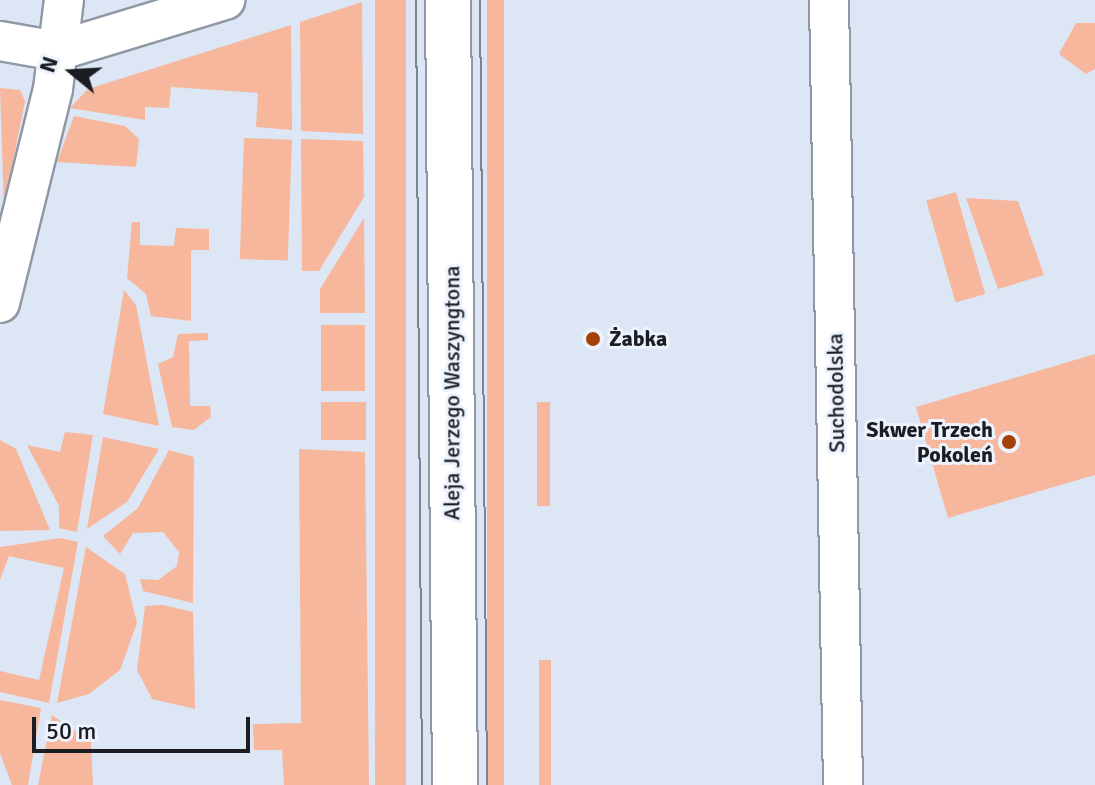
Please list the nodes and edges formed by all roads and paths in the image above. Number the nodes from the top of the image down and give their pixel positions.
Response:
1 (64, 0) edge
2 (225, 0) edge
3 (448, 0) edge
4 (829, 0) edge
5 (0, 41) edge
6 (57, 51) junction
7 (0, 303) edge
8 (455, 785) edge
9 (843, 785) edge

1 - 6 street
2 - 6 street
3 - 8 main road, Aleja Jerzego Waszyngtona
4 - 9 street, Suchodolska
5 - 6 street
6 - 7 street

